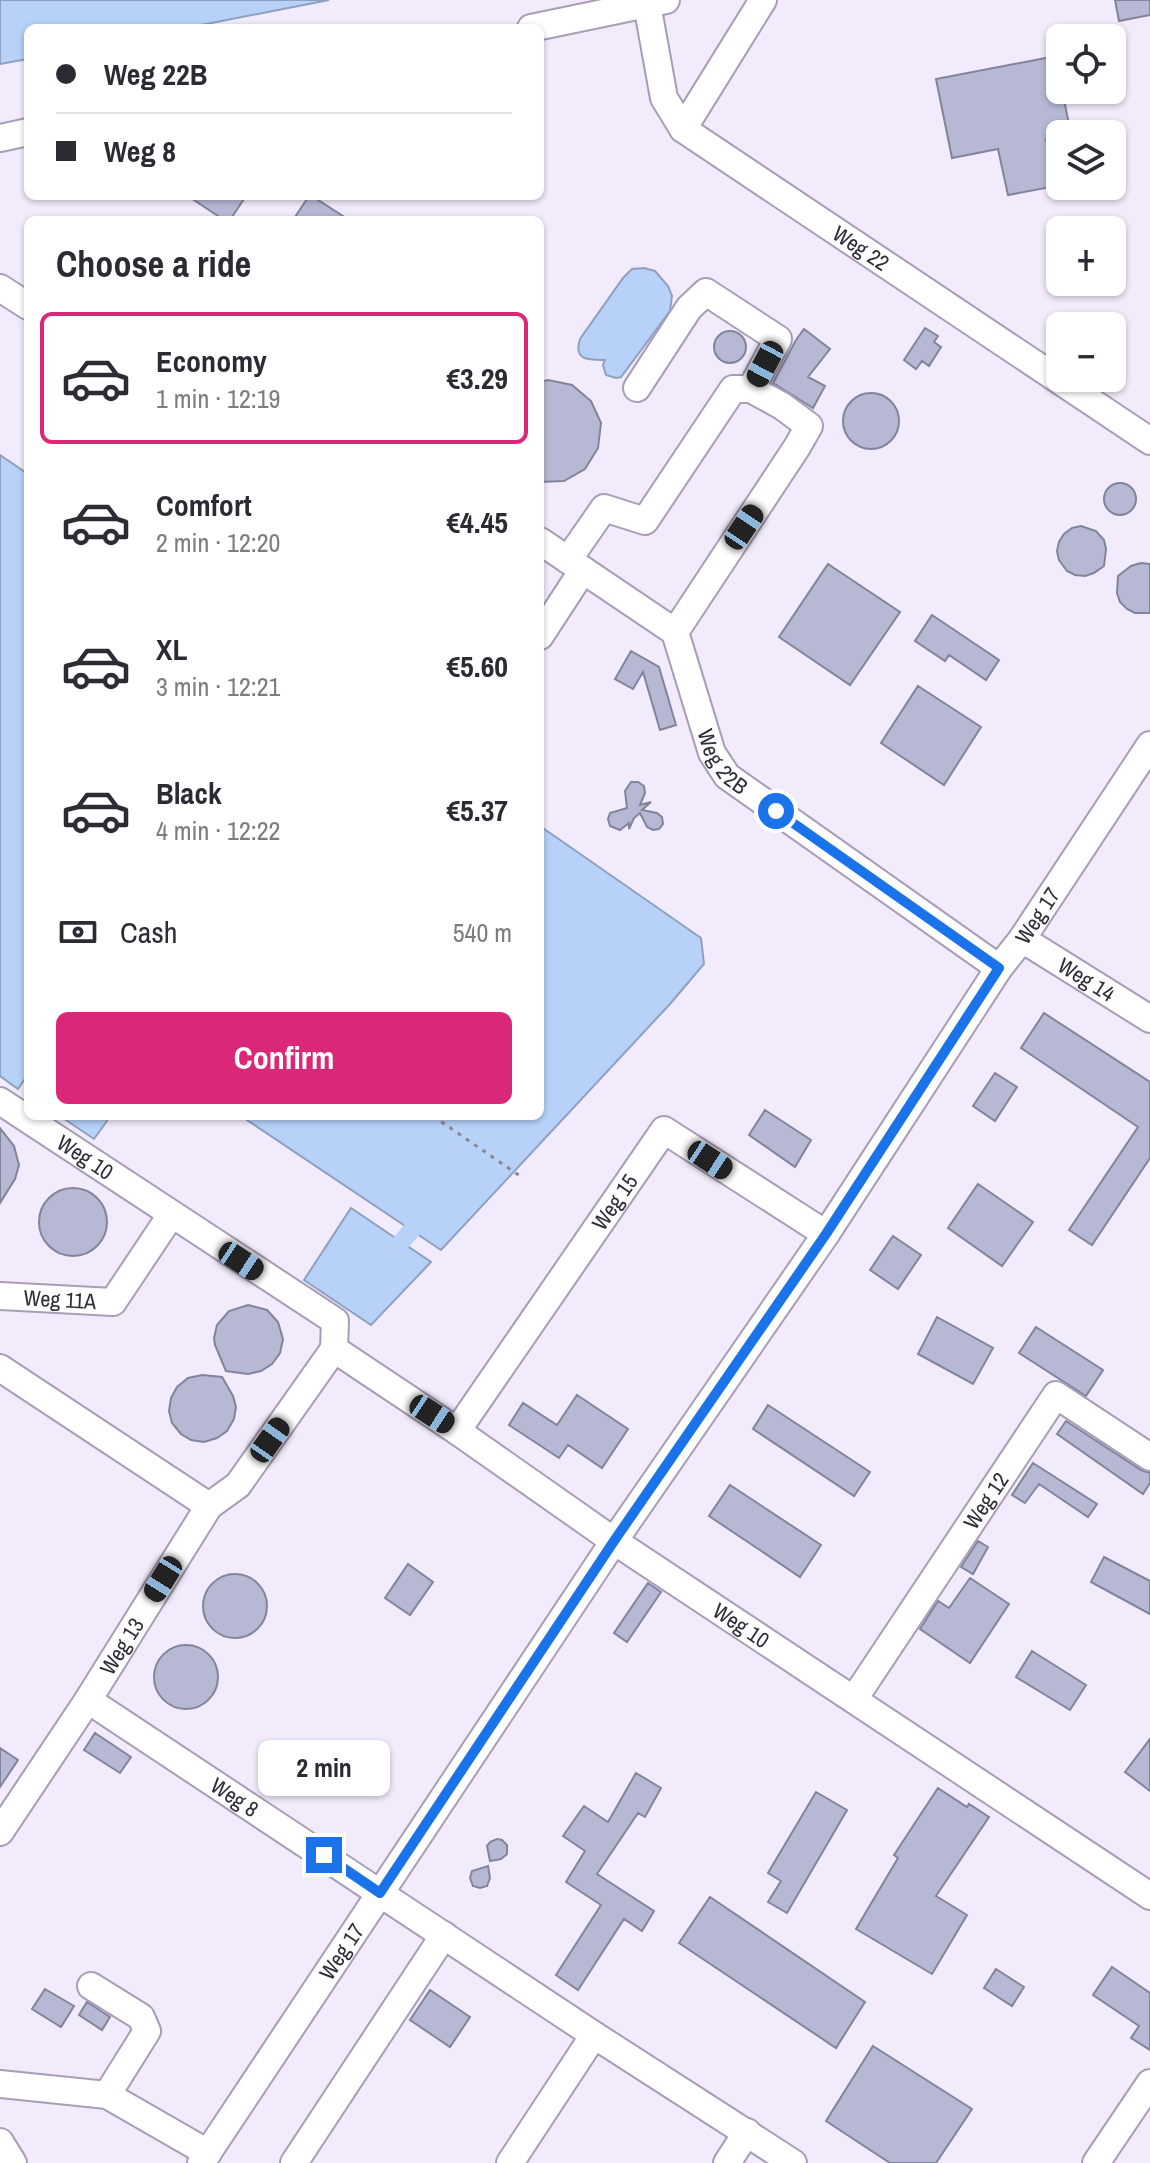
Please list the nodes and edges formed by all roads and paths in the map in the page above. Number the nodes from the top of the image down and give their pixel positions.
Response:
1 (763, 0) edge
2 (656, 2) edge
3 (544, 25) edge
4 (683, 129) junction
5 (24, 133) edge
6 (0, 138) edge
7 (0, 288) edge
8 (24, 303) edge
9 (637, 388) dead end
10 (751, 389) junction
11 (1150, 441) edge
12 (544, 544) edge
13 (576, 565) junction
14 (544, 628) edge
15 (675, 632) junction
16 (1150, 745) edge
17 (1022, 939) junction
18 (999, 968) junction
19 (1150, 1019) edge
20 (0, 1101) edge
21 (24, 1117) edge
22 (28, 1120) edge
23 (439, 1120) edge
24 (520, 1176) dead end
25 (171, 1215) junction
26 (826, 1234) junction
27 (0, 1296) edge
28 (334, 1349) junction
29 (0, 1368) edge
30 (457, 1431) junction
31 (1150, 1457) edge
32 (209, 1506) junction
33 (614, 1541) junction
34 (854, 1699) junction
35 (88, 1700) junction
36 (0, 1832) edge
37 (380, 1893) junction
38 (1150, 1896) edge
39 (444, 1935) junction
40 (91, 1986) dead end
41 (594, 2035) junction
42 (1150, 2083) edge
43 (0, 2084) edge
44 (107, 2095) junction
45 (747, 2132) junction
46 (0, 2142) edge
47 (204, 2158) edge
48 (13, 2163) edge
49 (294, 2163) edge
50 (510, 2163) edge
51 (727, 2163) edge
52 (793, 2163) edge
53 (1096, 2163) edge

1 - 4 lane
2 - 3 lane
2 - 4 lane, Weg 22
4 - 11 lane, Weg 22
5 - 6 lane
7 - 8 lane
9 - 10 lane
10 - 13 lane
10 - 15 lane
12 - 13 lane
13 - 14 lane
13 - 15 lane
15 - 18 lane, Weg 22B
16 - 17 lane, Weg 17
17 - 18 lane, Weg 17
17 - 19 lane, Weg 14
18 - 26 lane, Weg 17
20 - 21 lane, Weg 10
22 - 25 lane, Weg 10
23 - 24 path
25 - 27 lane, Weg 11A
25 - 28 lane, Weg 10
26 - 30 lane, Weg 15
26 - 33 lane, Weg 17
28 - 30 lane, Weg 10
28 - 32 lane, Weg 13
29 - 32 lane
30 - 33 lane, Weg 10
31 - 34 lane, Weg 12
32 - 35 lane, Weg 13
33 - 34 lane, Weg 10
33 - 37 lane, Weg 17
34 - 38 lane, Weg 10
35 - 36 lane, Weg 13
35 - 37 lane, Weg 8
37 - 39 lane, Weg 8
37 - 47 lane, Weg 17
39 - 41 lane, Weg 8
39 - 49 lane
40 - 44 lane
41 - 45 lane, Weg 8
41 - 50 lane
42 - 53 lane
43 - 44 lane
44 - 47 lane
45 - 51 lane
45 - 52 lane, Weg 8
46 - 48 lane

